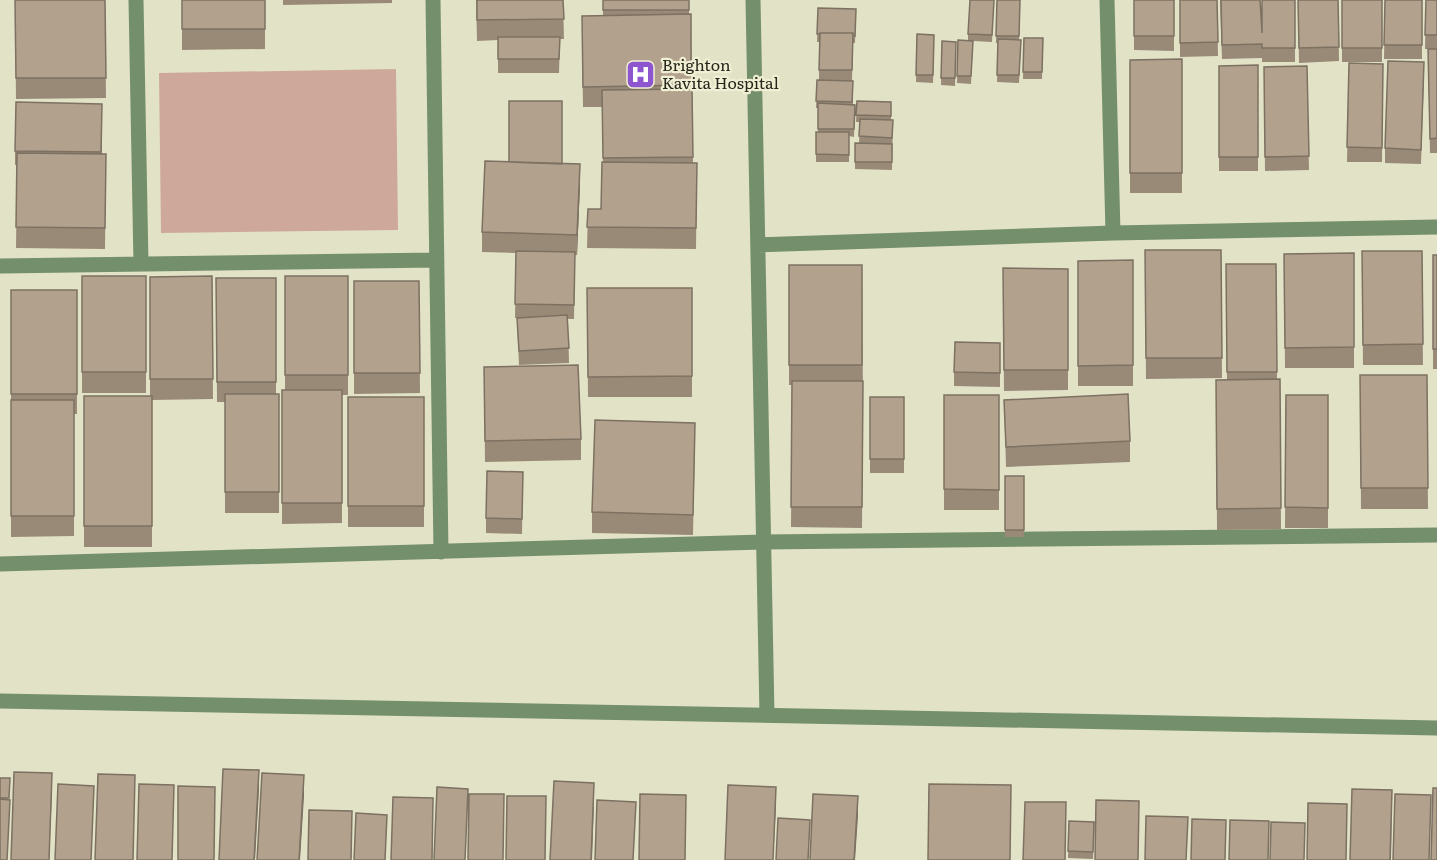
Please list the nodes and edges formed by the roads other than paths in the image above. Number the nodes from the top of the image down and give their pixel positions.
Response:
1 (136, 0) edge
2 (433, 0) edge
3 (753, 0) edge
4 (1107, 0) edge
5 (1437, 227) edge
6 (1113, 233) junction
7 (758, 245) junction
8 (436, 260) junction
9 (141, 264) junction
10 (0, 266) edge
11 (1437, 535) edge
12 (763, 542) junction
13 (441, 552) junction
14 (0, 564) edge
15 (0, 701) edge
16 (767, 715) junction
17 (1437, 728) edge

1 - 9 street
2 - 8 street
3 - 7 street
4 - 6 street
5 - 6 street
6 - 7 street
7 - 12 street
8 - 9 street
8 - 13 street
9 - 10 street
11 - 12 street
12 - 13 street
12 - 16 street
13 - 14 street
15 - 16 street
16 - 17 street

